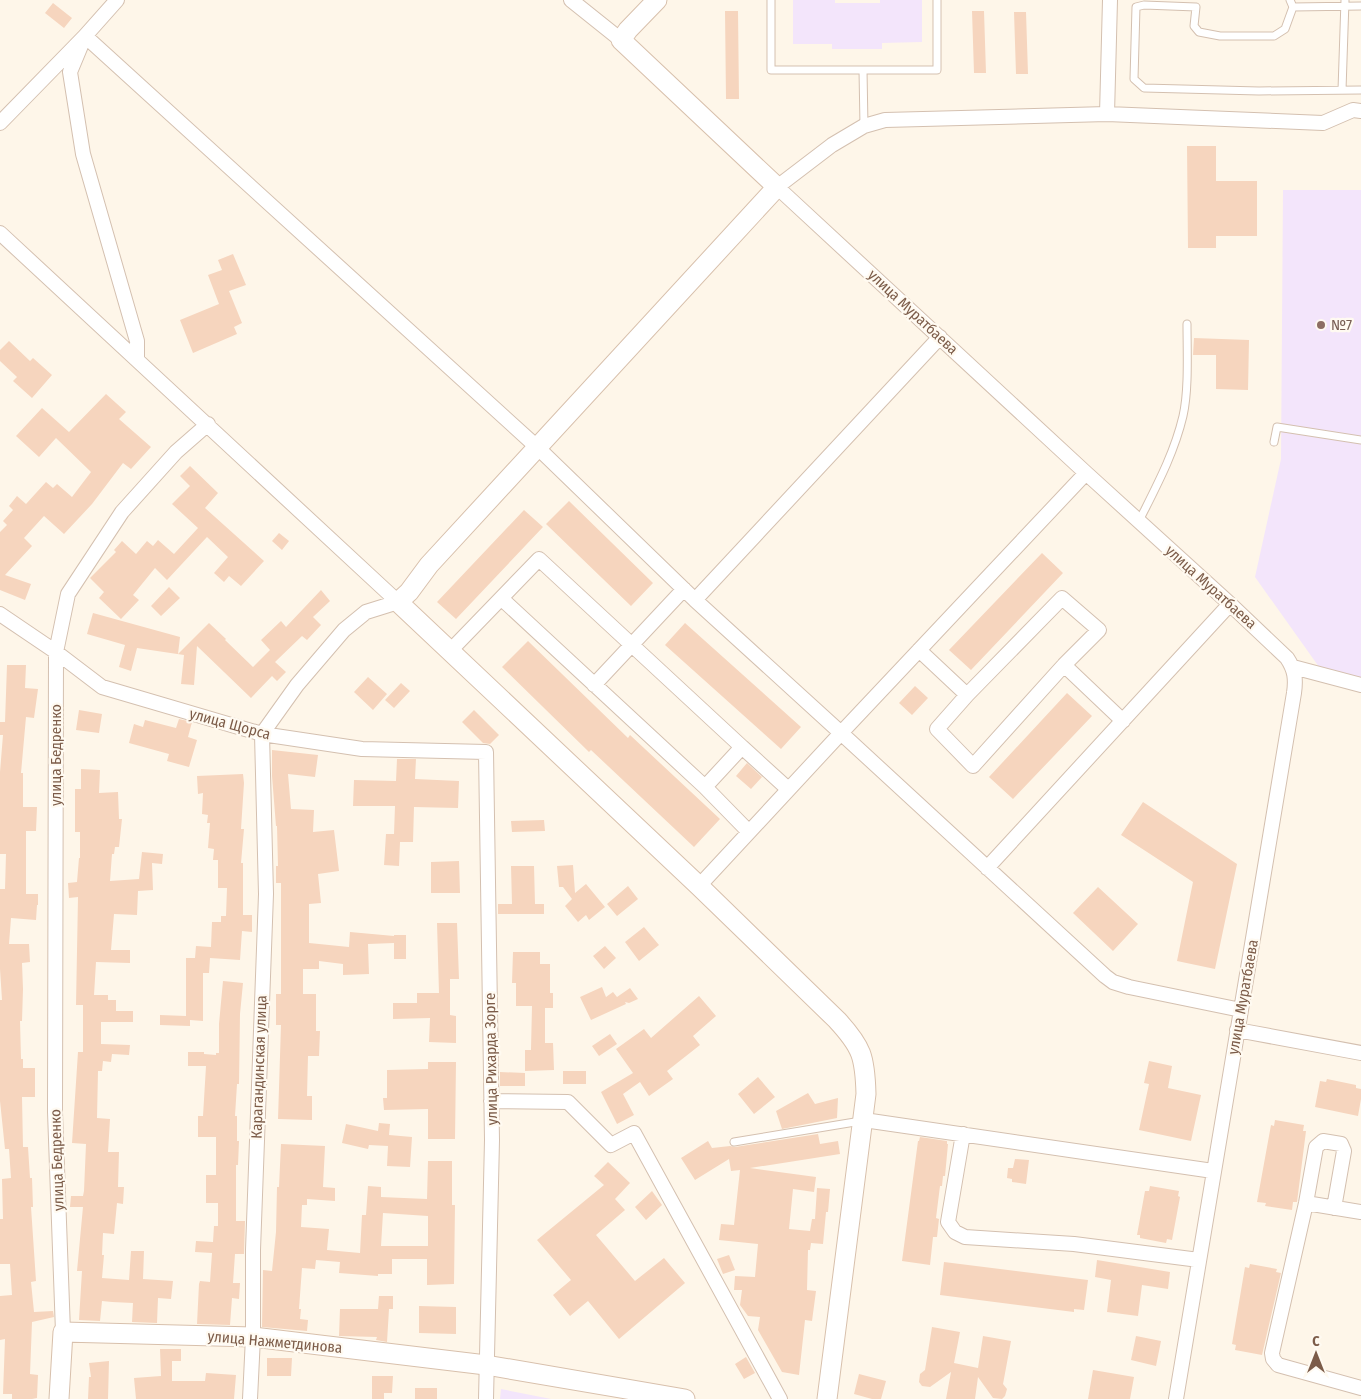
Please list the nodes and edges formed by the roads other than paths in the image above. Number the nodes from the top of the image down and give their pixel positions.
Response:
1 (117, 0) edge
2 (571, 0) edge
3 (657, 0) edge
4 (771, 0) edge
5 (937, 0) edge
6 (1110, 0) edge
7 (1196, 3) edge
8 (1345, 3) edge
9 (1136, 4) edge
10 (1291, 4) edge
11 (1361, 6) edge
12 (85, 36) junction
13 (621, 40) junction
14 (863, 70) junction
15 (1342, 90) junction
16 (1361, 90) edge
17 (1361, 110) edge
18 (1107, 114) junction
19 (0, 123) edge
20 (864, 126) junction
21 (777, 187) junction
22 (0, 233) edge
23 (1188, 324) dead end
24 (940, 337) junction
25 (137, 359) junction
26 (208, 424) junction
27 (1361, 440) edge
28 (1274, 442) dead end
29 (538, 448) junction
30 (1086, 473) junction
31 (1139, 522) junction
32 (684, 589) junction
33 (502, 599) junction
34 (695, 600) junction
35 (398, 602) junction
36 (1230, 604) junction
37 (0, 614) edge
38 (632, 644) junction
39 (919, 650) junction
40 (450, 651) junction
41 (56, 652) junction
42 (1064, 666) junction
43 (1293, 667) junction
44 (594, 685) junction
45 (1361, 685) edge
46 (967, 695) junction
47 (1123, 721) junction
48 (841, 733) junction
49 (262, 734) junction
50 (742, 747) junction
51 (486, 752) joint
52 (704, 787) junction
53 (788, 789) junction
54 (749, 832) junction
55 (987, 868) junction
56 (699, 886) junction
57 (1241, 1010) junction
58 (1237, 1030) junction
59 (1361, 1053) edge
60 (491, 1100) junction
61 (864, 1120) junction
62 (963, 1134) junction
63 (734, 1142) dead end
64 (1213, 1171) junction
65 (1306, 1203) junction
66 (1334, 1208) junction
67 (1361, 1212) edge
68 (1199, 1260) junction
69 (63, 1332) junction
70 (253, 1337) junction
71 (486, 1365) junction
72 (1361, 1388) edge
73 (59, 1399) edge
74 (250, 1399) edge
75 (486, 1399) edge
76 (685, 1399) edge
77 (780, 1399) edge
78 (828, 1399) edge
79 (1176, 1399) edge

1 - 12 street
2 - 13 street
3 - 13 street
4 - 14 lane
5 - 14 lane
6 - 18 street
7 - 9 lane
7 - 10 lane
8 - 10 lane
8 - 11 lane
8 - 15 lane
9 - 15 lane
12 - 19 street
12 - 25 street
12 - 29 street
13 - 21 street, улица Муратбаева
14 - 20 lane
15 - 16 lane
17 - 18 street
18 - 20 street
20 - 21 street
21 - 24 street, улица Муратбаева
21 - 29 street
22 - 25 street
23 - 31 lane
24 - 30 street, улица Муратбаева
24 - 34 street
25 - 26 street
26 - 35 street
26 - 41 street, улица Бедренко
27 - 28 lane
29 - 32 street
29 - 35 street
30 - 31 street, улица Муратбаева
30 - 39 street
31 - 36 street, улица Муратбаева
32 - 34 street
32 - 38 street
33 - 38 street
33 - 40 street
33 - 44 street
34 - 48 street
35 - 40 street
35 - 49 street
36 - 43 street, улица Муратбаева
36 - 47 street
37 - 41 street, улица Щорса
38 - 44 street
38 - 50 street
39 - 46 street
39 - 48 street
40 - 56 street
41 - 49 street, улица Щорса
41 - 69 street, улица Бедренко
42 - 46 street
42 - 46 street
42 - 47 street
43 - 45 street
43 - 57 street, улица Муратбаева
44 - 52 street
47 - 55 street
48 - 53 street
48 - 55 street
49 - 51 street, улица Щорса
49 - 70 street, Карагандинская улица
50 - 52 street
50 - 53 street
51 - 60 street, улица Рихарда Зорге
52 - 54 street
53 - 54 street
54 - 56 street
55 - 57 street
56 - 61 street
57 - 58 street, улица Муратбаева
58 - 59 street
58 - 64 street, улица Муратбаева
60 - 71 street, улица Рихарда Зорге
60 - 77 street
61 - 62 street
61 - 63 lane
61 - 78 street
62 - 64 street
62 - 68 street
64 - 68 street, улица Муратбаева
65 - 66 street
65 - 66 street
65 - 72 street
66 - 67 street
68 - 79 street, улица Муратбаева
69 - 70 street, улица Нажметдинова
69 - 73 street, улица Бедренко
70 - 71 street, улица Нажметдинова
70 - 74 street, Карагандинская улица
71 - 75 street, улица Рихарда Зорге
71 - 76 street, улица Нажметдинова

